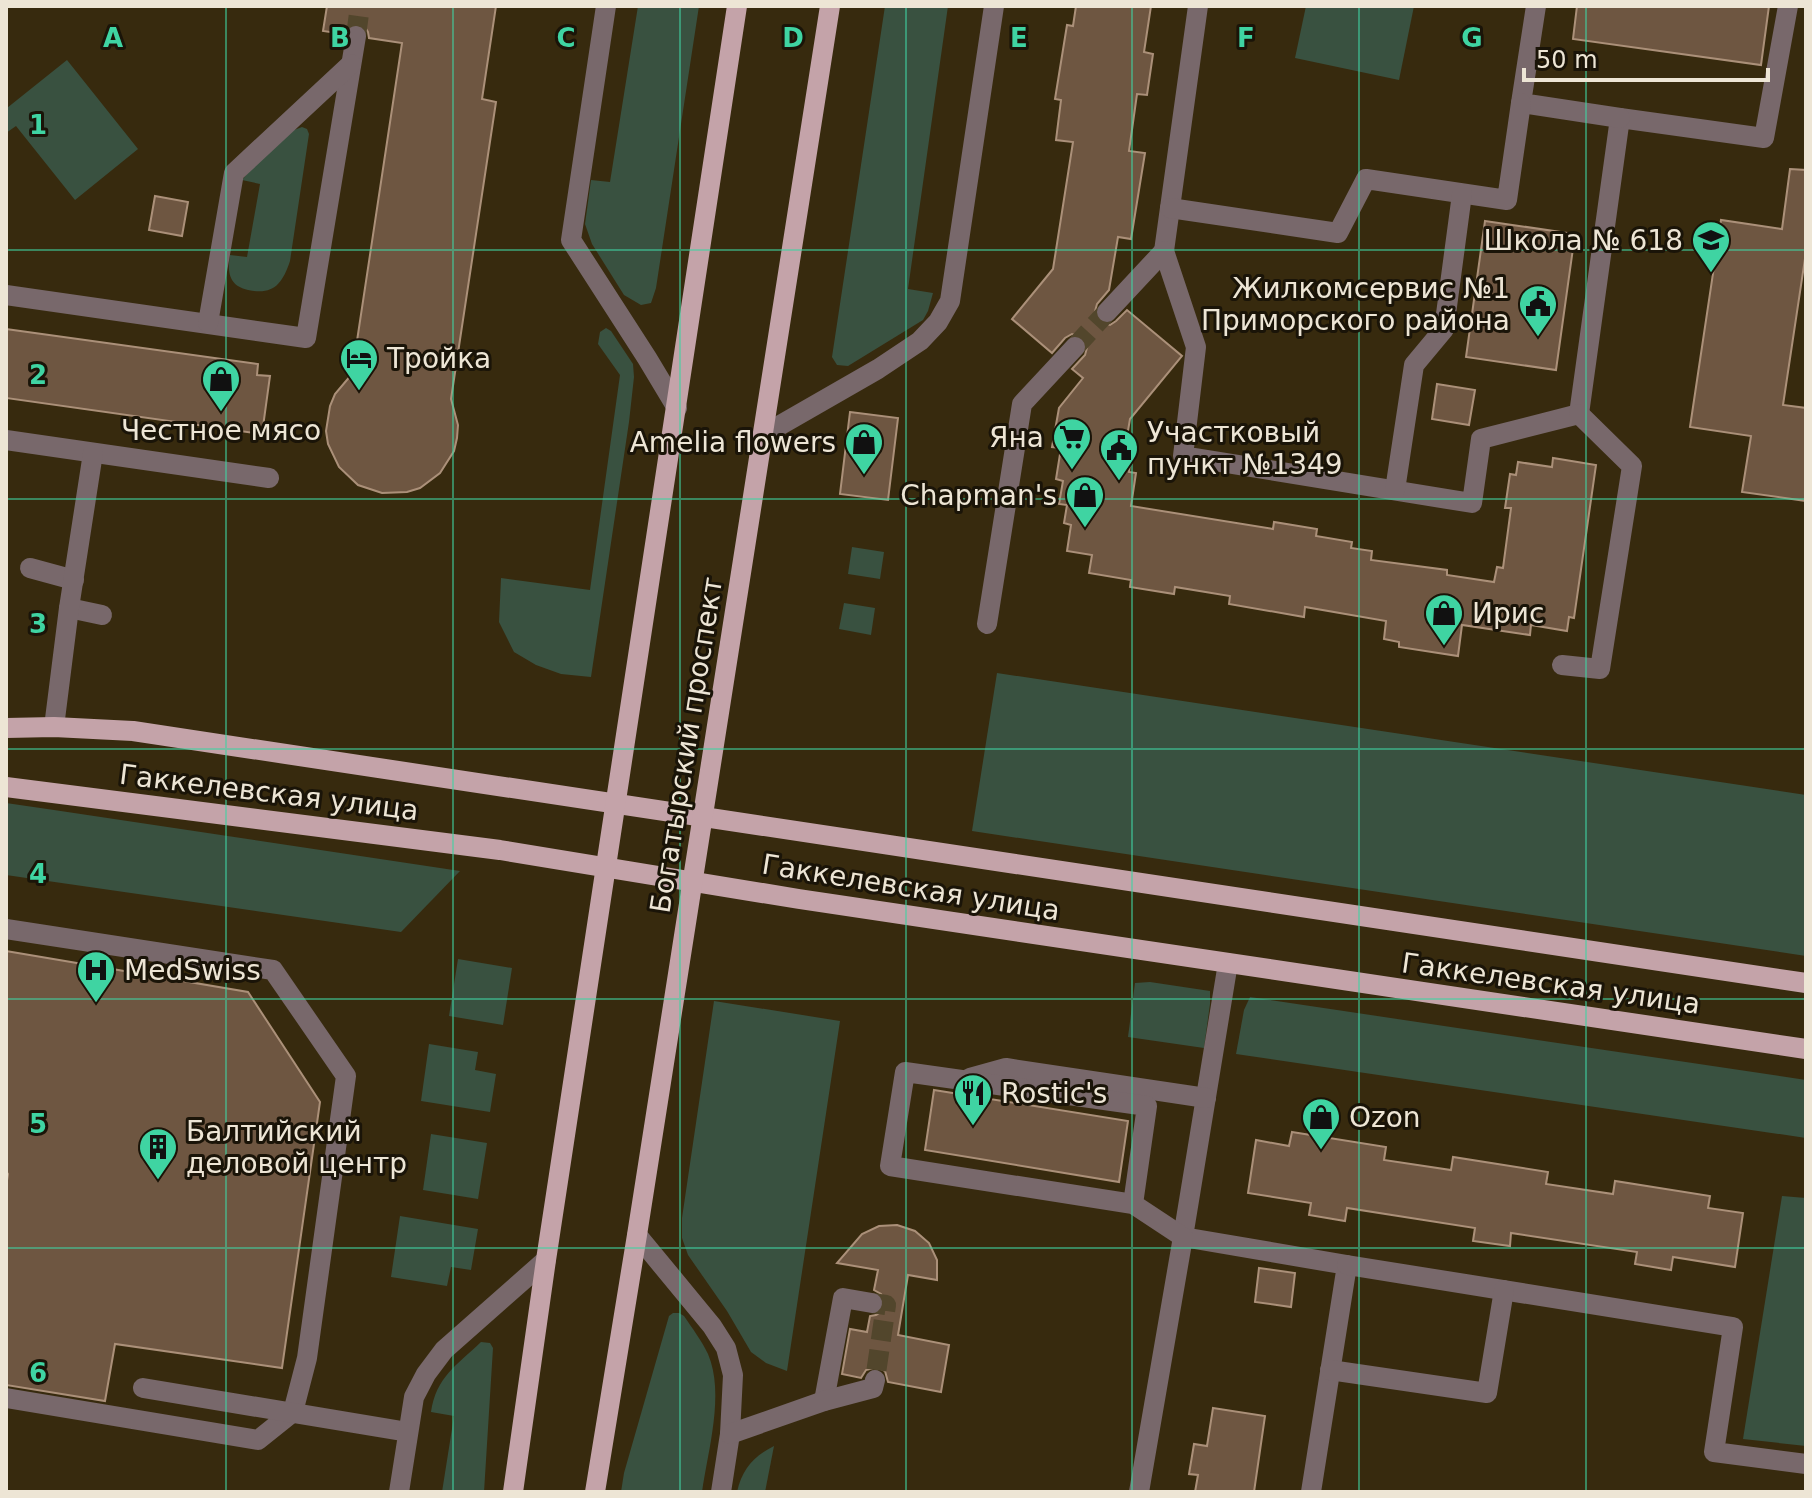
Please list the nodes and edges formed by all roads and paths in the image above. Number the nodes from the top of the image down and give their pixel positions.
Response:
1 (606, 6) edge
2 (737, 6) edge
3 (830, 6) edge
4 (994, 6) edge
5 (1198, 6) edge
6 (1536, 6) edge
7 (1788, 6) edge
8 (356, 36) tunnel mouth
9 (351, 64) junction
10 (1521, 103) junction
11 (1620, 118) junction
12 (1462, 194) junction
13 (1170, 208) junction
14 (1164, 251) junction
15 (6, 295) edge
16 (1107, 312) tunnel mouth
17 (208, 323) junction
18 (1075, 347) tunnel mouth
19 (677, 408) junction
20 (1579, 414) junction
21 (763, 435) junction
22 (6, 440) edge
23 (93, 453) junction
24 (269, 478) dead end
25 (1395, 490) junction
26 (30, 568) dead end
27 (74, 580) junction
28 (69, 608) junction
29 (102, 615) dead end
30 (987, 624) dead end
31 (1562, 665) dead end
32 (54, 727) junction
33 (6, 728) edge
34 (6, 787) edge
35 (616, 805) junction
36 (703, 818) junction
37 (606, 867) junction
38 (693, 882) junction
39 (6, 929) edge
40 (1228, 963) junction
41 (1806, 983) edge
42 (1806, 1049) edge
43 (962, 1080) junction
44 (1206, 1098) junction
45 (1133, 1204) junction
46 (637, 1235) junction
47 (1183, 1237) junction
48 (546, 1260) junction
49 (1347, 1265) junction
50 (1504, 1290) junction
51 (872, 1303) dead end
52 (1330, 1370) junction
53 (875, 1380) dead end
54 (143, 1388) dead end
55 (6, 1398) edge
56 (824, 1401) junction
57 (293, 1412) junction
58 (408, 1432) junction
59 (730, 1434) junction
60 (1806, 1464) edge
61 (399, 1492) edge
62 (513, 1492) edge
63 (595, 1492) edge
64 (721, 1492) edge
65 (1139, 1492) edge
66 (1311, 1492) edge

1 - 19 street
2 - 19 main road
3 - 21 main road, Богатырский проспект
4 - 21 street
5 - 13 street
6 - 10 street
7 - 11 street
8 - 9 street
9 - 17 street
9 - 17 street
10 - 11 street
10 - 12 street
11 - 20 street
12 - 13 street
12 - 25 street
13 - 14 street
14 - 16 street
14 - 25 street
15 - 17 street
18 - 30 street
19 - 35 main road
20 - 25 street
20 - 31 street
21 - 36 main road, Богатырский проспект
22 - 23 street
23 - 24 street
23 - 27 street
26 - 27 street
27 - 28 street
28 - 29 street
28 - 32 street
32 - 33 main road, Гаккелевская улица
32 - 35 main road, Гаккелевская улица
34 - 37 main road, Гаккелевская улица
35 - 36 main road, Гаккелевская улица
35 - 37 main road
36 - 38 main road, Богатырский проспект
36 - 41 main road, Гаккелевская улица
37 - 38 main road, Гаккелевская улица
37 - 48 main road
38 - 40 main road, Гаккелевская улица
38 - 46 main road, Богатырский проспект
39 - 57 street
40 - 42 main road, Гаккелевская улица
40 - 44 street
43 - 44 street
43 - 45 street
43 - 45 street
44 - 47 street
45 - 47 street
46 - 59 street
46 - 63 main road, Богатырский проспект
47 - 49 street
47 - 65 street
48 - 58 street
48 - 62 main road
49 - 50 street
49 - 52 street
50 - 52 street
50 - 60 street
51 - 56 street
52 - 66 street
53 - 56 street
54 - 57 street
55 - 57 street
56 - 59 street
57 - 58 street
58 - 61 street
59 - 64 street

